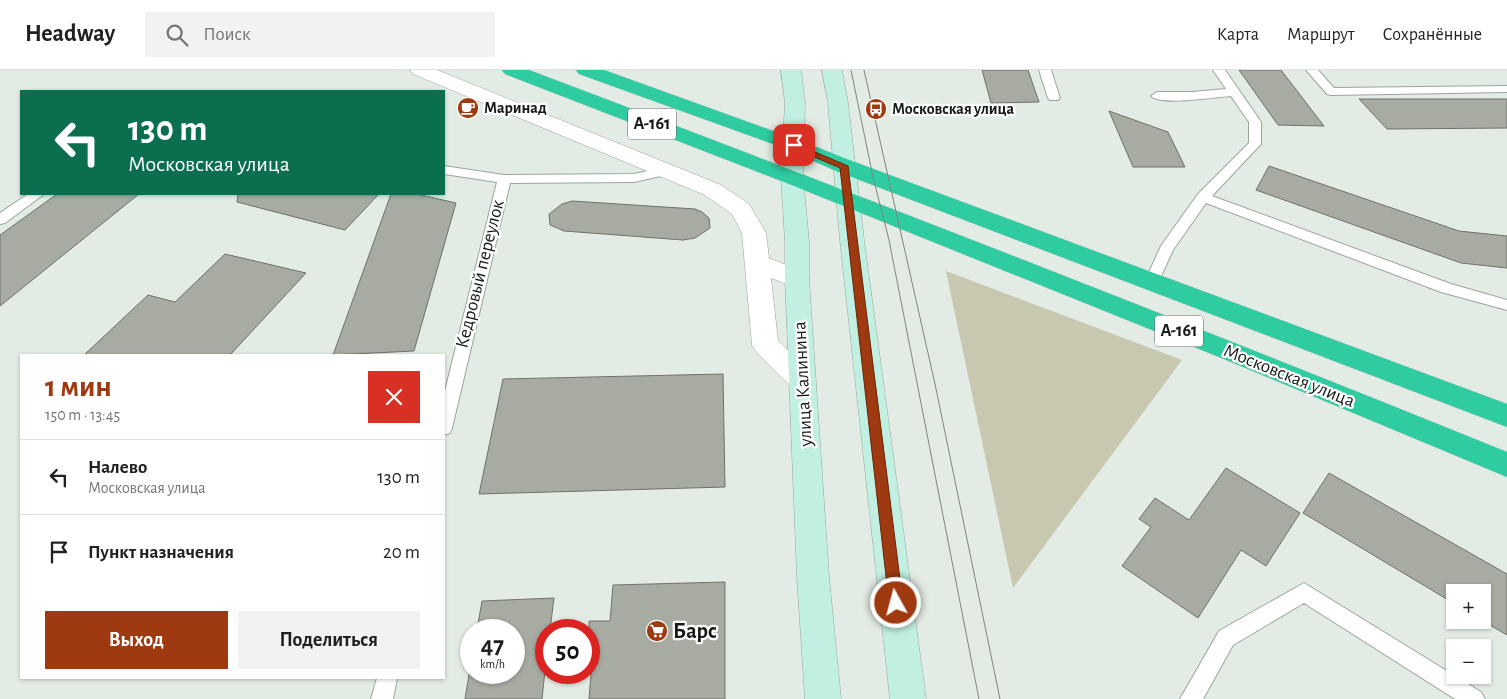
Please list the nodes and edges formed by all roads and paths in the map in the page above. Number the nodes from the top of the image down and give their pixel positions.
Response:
1 (420, 70) edge
2 (512, 70) edge
3 (586, 70) edge
4 (791, 70) edge
5 (832, 70) edge
6 (1045, 70) edge
7 (1220, 70) edge
8 (1312, 70) edge
9 (1507, 90) edge
10 (1234, 92) junction
11 (1157, 96) dead end
12 (1054, 98) dead end
13 (794, 145) junction
14 (844, 166) junction
15 (445, 170) edge
16 (666, 171) junction
17 (792, 177) junction
18 (504, 178) junction
19 (36, 195) edge
20 (1203, 197) junction
21 (849, 201) junction
22 (0, 220) edge
23 (757, 263) junction
24 (797, 279) junction
25 (1152, 281) junction
26 (1507, 305) edge
27 (802, 380) junction
28 (1507, 416) edge
29 (445, 424) edge
30 (1507, 466) edge
31 (387, 679) edge
32 (382, 699) edge
33 (822, 699) edge
34 (908, 699) edge
35 (1191, 699) edge
36 (1474, 699) edge

1 - 16 street
2 - 17 highway, Московская улица / А-161
3 - 13 highway, Московская улица / А-161
4 - 13 main road, улица Калинина
5 - 14 main road
6 - 12 lane
7 - 10 lane
8 - 9 lane
10 - 11 lane
10 - 20 lane
13 - 14 highway, Московская улица / А-161
13 - 17 main road, улица Калинина
14 - 21 main road
14 - 25 highway, Московская улица / А-161
15 - 18 lane
16 - 18 lane
16 - 23 street
17 - 21 highway, Московская улица / А-161
17 - 24 main road, улица Калинина
18 - 29 lane, Кедровый переулок
19 - 22 lane
20 - 25 lane
20 - 26 lane
21 - 30 highway, Московская улица / А-161
21 - 34 main road
23 - 24 street
23 - 27 street
24 - 27 main road, улица Калинина
25 - 28 highway, Московская улица / А-161
27 - 33 main road, улица Калинина
31 - 32 lane
35 - 36 lane

